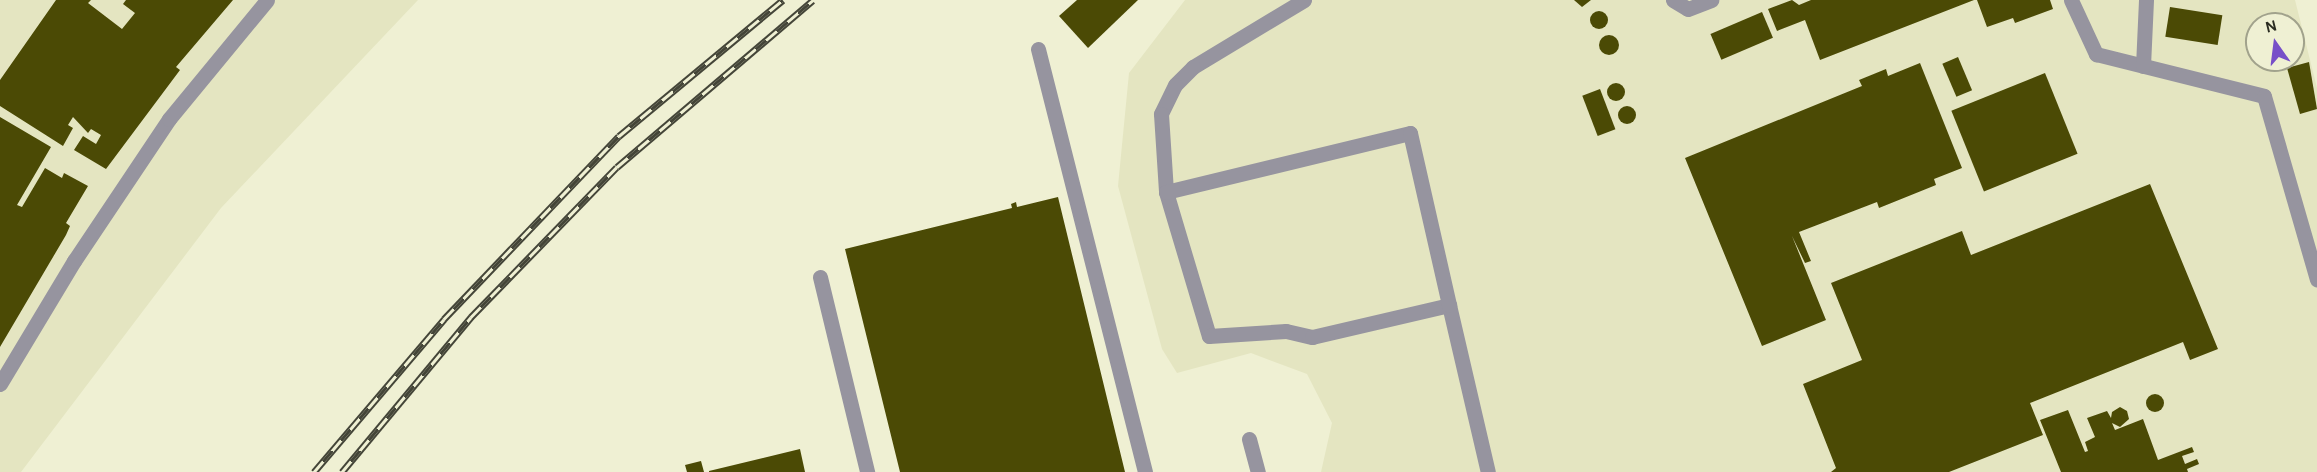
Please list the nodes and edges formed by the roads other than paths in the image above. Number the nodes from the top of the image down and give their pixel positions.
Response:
1 (267, 0) edge
2 (1304, 0) edge
3 (1673, 0) edge
4 (1711, 0) edge
5 (2071, 0) edge
6 (2146, 0) edge
7 (1038, 49) dead end
8 (2143, 66) junction
9 (1166, 192) junction
10 (820, 277) dead end
11 (2317, 280) edge
12 (1449, 305) junction
13 (0, 384) edge
14 (1249, 439) dead end
15 (867, 472) edge
16 (1145, 472) edge
17 (1258, 472) edge
18 (1488, 472) edge

1 - 13 street
2 - 9 street
3 - 4 street
5 - 8 street
6 - 8 street
7 - 16 street
8 - 11 street
9 - 12 street
9 - 12 street
10 - 15 street
12 - 18 street
14 - 17 street

